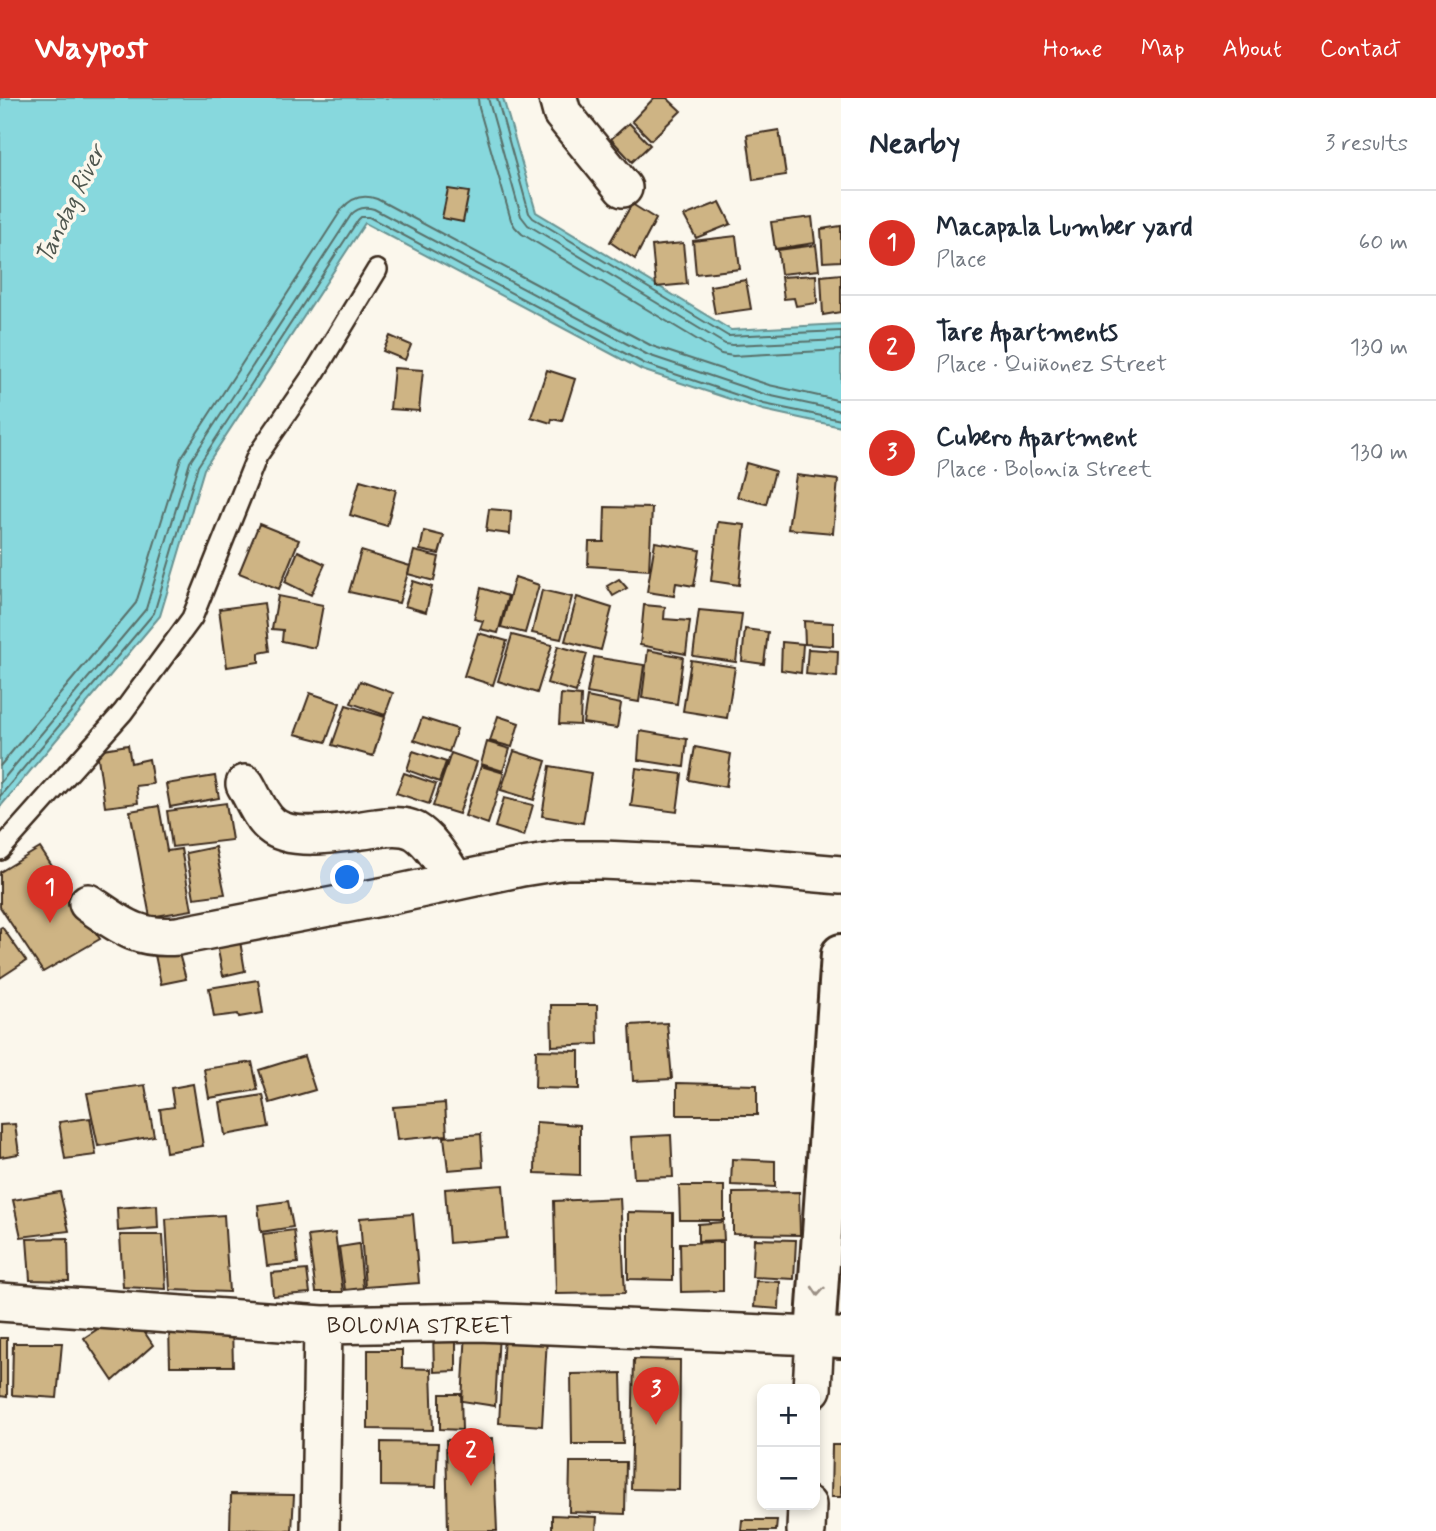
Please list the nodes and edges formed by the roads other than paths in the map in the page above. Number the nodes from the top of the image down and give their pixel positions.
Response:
1 (558, 98) edge
2 (623, 188) dead end
3 (377, 270) dead end
4 (245, 784) dead end
5 (0, 850) edge
6 (841, 876) edge
7 (456, 881) junction
8 (88, 903) dead end
9 (841, 954) edge
10 (0, 1302) edge
11 (323, 1325) junction
12 (828, 1337) edge
13 (814, 1384) edge
14 (807, 1510) edge
15 (320, 1531) edge
16 (806, 1531) edge

1 - 2 street
3 - 5 lane
4 - 7 street
6 - 7 street
7 - 8 street
9 -> 12 main road
10 - 11 street, BOLONIA STREET
11 - 12 street, BOLONIA STREET
11 - 15 street
12 - 13 street
14 - 16 street

